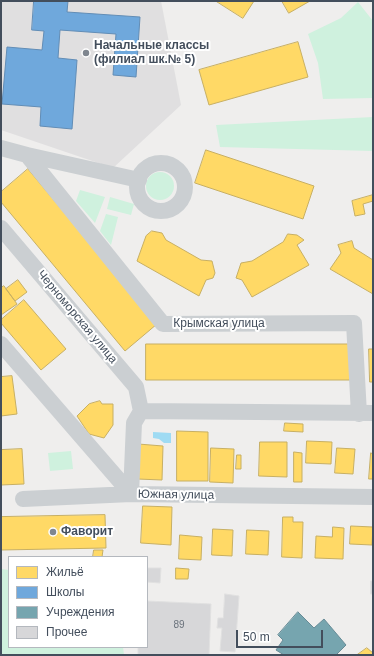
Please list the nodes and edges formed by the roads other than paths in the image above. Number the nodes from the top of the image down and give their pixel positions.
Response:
1 (1, 148) edge
2 (27, 154) junction
3 (138, 180) dead end
4 (1, 228) edge
5 (1, 344) edge
6 (141, 411) junction
7 (366, 413) edge
8 (131, 494) junction
9 (373, 498) edge
10 (23, 499) dead end

1 - 2 street
2 - 3 street
2 - 7 street, Крымская улица
4 - 6 street, Черноморская улица
5 - 8 street, Южная улица
6 - 7 street
6 - 8 street
8 - 9 street, Южная улица
8 - 10 street

